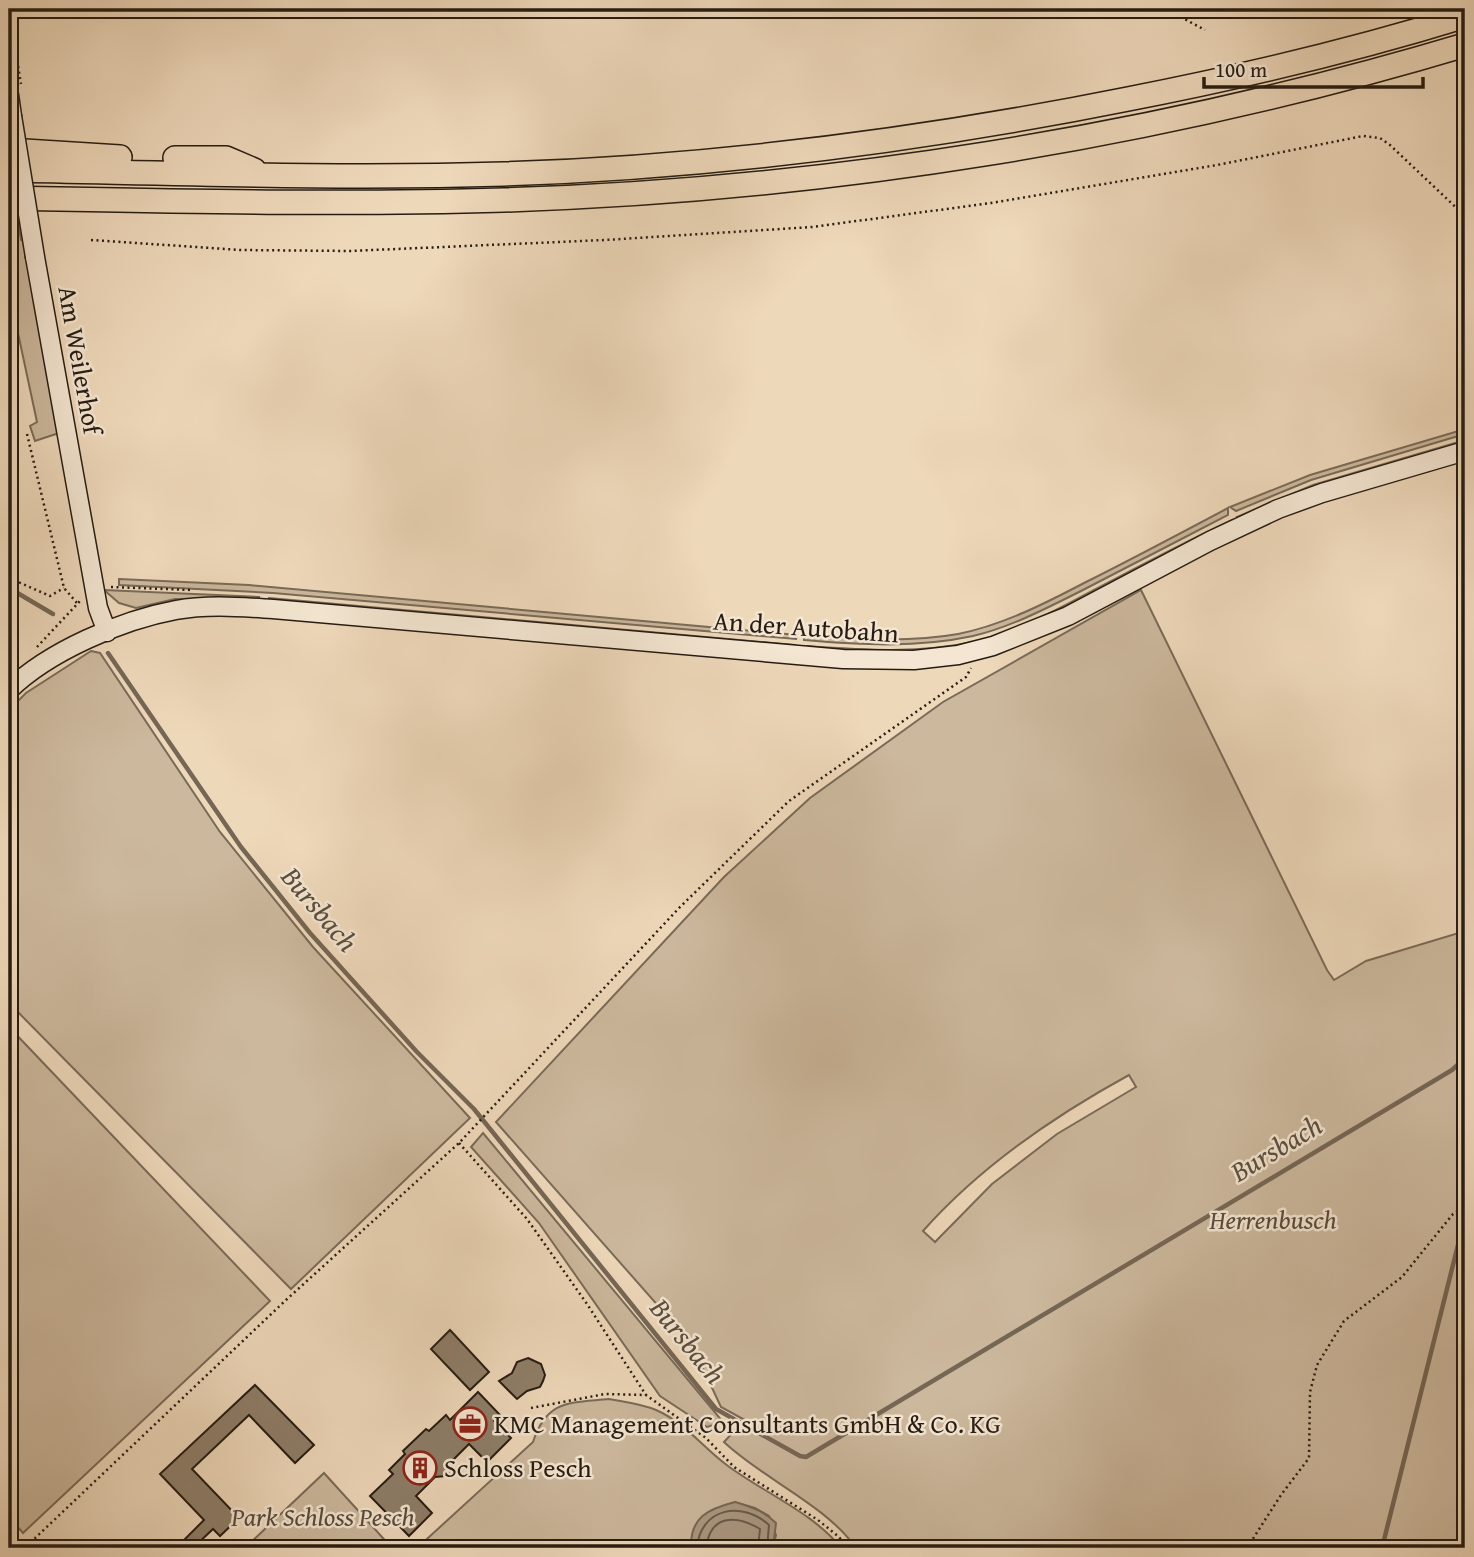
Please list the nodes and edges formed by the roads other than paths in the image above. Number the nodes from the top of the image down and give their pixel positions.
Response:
1 (1465, 16) edge
2 (1465, 45) edge
3 (15, 92) edge
4 (9, 150) edge
5 (9, 170) edge
6 (267, 175) junction
7 (9, 198) edge
8 (1465, 451) edge
9 (107, 632) junction
10 (9, 690) edge

1 - 6 highway
2 - 7 highway
3 - 9 main road, Am Weilerhof, bridge
4 - 6 highway
5 - 6 highway
8 - 9 main road, An der Autobahn
9 - 10 main road, An der Autobahn

